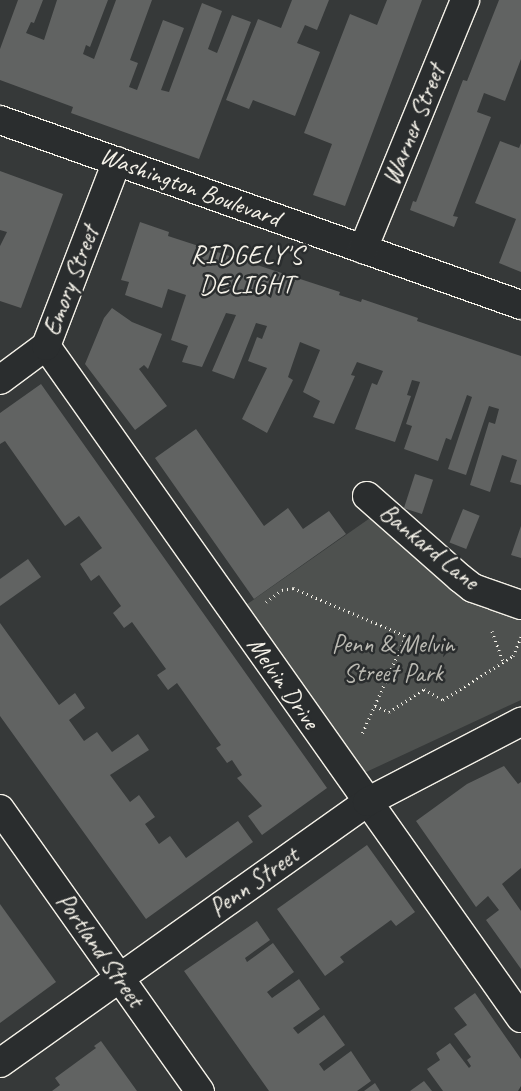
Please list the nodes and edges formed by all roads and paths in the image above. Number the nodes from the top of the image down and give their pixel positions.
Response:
1 (465, 0) edge
2 (0, 120) edge
3 (117, 161) junction
4 (363, 249) junction
5 (521, 305) edge
6 (46, 346) junction
7 (0, 380) edge
8 (367, 496) dead end
9 (264, 604) dead end
10 (521, 605) edge
11 (490, 625) dead end
12 (521, 637) edge
13 (520, 644) edge
14 (503, 661) junction
15 (375, 706) junction
16 (521, 722) edge
17 (361, 738) dead end
18 (367, 802) junction
19 (0, 809) edge
20 (120, 978) junction
21 (521, 1018) edge
22 (0, 1063) edge
23 (200, 1091) edge

1 - 4 street, Warner Street
2 - 3 street, Washington Boulevard
3 - 4 street, Washington Boulevard
3 - 6 street, Emory Street
4 - 5 street, Washington Boulevard
6 - 7 street, Emory Street
6 - 18 street, Melvin Drive
8 - 10 street, Bankard Lane
9 - 15 path
11 - 14 path
12 - 13 path
13 - 14 path
14 - 15 path
15 - 17 path
16 - 18 street, Penn Street
18 - 20 street, Penn Street
18 - 21 street, Melvin Drive
19 - 20 street, Portland Street
20 - 22 street, Penn Street
20 - 23 street, Portland Street

